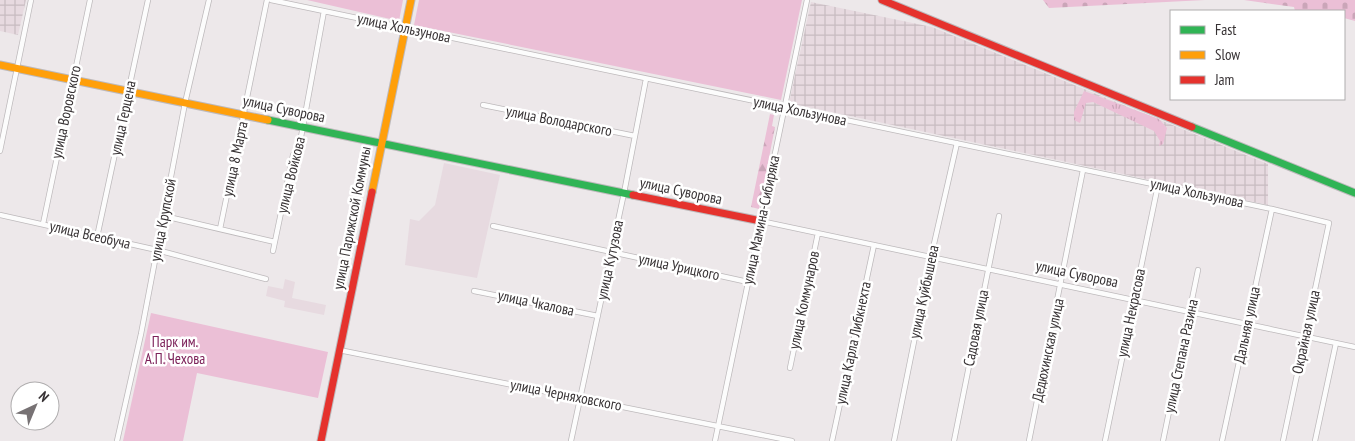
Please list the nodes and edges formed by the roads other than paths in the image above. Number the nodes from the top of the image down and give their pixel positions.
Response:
1 (31, 0) edge
2 (90, 0) edge
3 (148, 0) edge
4 (209, 0) edge
5 (269, 0) edge
6 (411, 0) edge
7 (808, 0) edge
8 (882, 0) edge
9 (324, 11) junction
10 (405, 28) junction
11 (0, 65) edge
12 (17, 69) junction
13 (646, 79) junction
14 (73, 80) junction
15 (129, 91) junction
16 (185, 103) junction
17 (483, 105) dead end
18 (784, 108) junction
19 (244, 115) junction
20 (303, 127) junction
21 (635, 136) junction
22 (381, 143) junction
23 (957, 143) junction
24 (0, 151) edge
25 (1083, 170) junction
26 (1158, 185) junction
27 (624, 193) junction
28 (1355, 194) edge
29 (1272, 209) junction
30 (0, 215) edge
31 (164, 216) junction
32 (999, 216) dead end
33 (761, 221) junction
34 (1329, 223) joint
35 (42, 224) junction
36 (493, 226) dead end
37 (220, 229) junction
38 (818, 233) junction
39 (97, 237) junction
40 (275, 242) junction
41 (874, 245) junction
42 (157, 250) junction
43 (273, 251) dead end
44 (612, 252) junction
45 (931, 257) junction
46 (988, 269) junction
47 (1198, 270) dead end
48 (266, 279) dead end
49 (748, 282) junction
50 (1062, 285) junction
51 (474, 291) dead end
52 (1134, 300) junction
53 (1190, 312) junction
54 (598, 316) junction
55 (1248, 324) junction
56 (1306, 336) junction
57 (1336, 343) junction
58 (1355, 347) edge
59 (339, 350) junction
60 (790, 368) dead end
61 (580, 397) junction
62 (718, 426) junction
63 (775, 439) edge
64 (117, 441) edge
65 (320, 441) edge
66 (571, 441) edge
67 (715, 441) edge
68 (792, 441) edge
69 (832, 441) edge
70 (894, 441) edge
71 (954, 441) edge
72 (1029, 441) edge
73 (1105, 441) edge
74 (1163, 441) edge
75 (1222, 441) edge
76 (1283, 441) edge
77 (1315, 441) edge

1 - 12 street
2 - 14 street, улица Воровского
3 - 15 street, улица Герцена
4 - 16 street, улица Крупской
5 - 9 street, улица Хользунова
5 - 19 street, улица 8 Марта
6 - 10 main road, улица Парижской Коммуны
7 - 18 street, улица Мамина-Сибиряка
8 - 28 main road
9 - 10 street, улица Хользунова
9 - 20 street, улица Войкова
10 - 13 street, улица Хользунова
10 - 22 main road, улица Парижской Коммуны
11 - 12 main road, улица Суворова
12 - 14 main road, улица Суворова
12 - 24 street
13 - 18 street, улица Хользунова
13 - 21 street, улица Кутузова
14 - 15 main road, улица Суворова
14 - 35 street, улица Воровского
15 - 16 main road, улица Суворова
15 - 39 street, улица Герцена
16 - 19 main road, улица Суворова
16 - 31 street, улица Крупской
17 - 21 street, улица Володарского
18 - 23 street, улица Хользунова
18 - 33 street, улица Мамина-Сибиряка
19 - 20 main road, улица Суворова
19 - 37 street, улица 8 Марта
20 - 22 main road, улица Суворова
20 - 40 street, улица Войкова
21 - 27 street, улица Кутузова
22 - 27 main road, улица Суворова
22 - 59 main road, улица Парижской Коммуны
23 - 25 street, улица Хользунова
23 - 45 street, улица Куйбышева
25 - 26 street, улица Хользунова
25 - 50 street, Дедюхинская улица
26 - 29 street, улица Хользунова
26 - 52 street, улица Некрасова
27 - 33 main road, улица Суворова
27 - 44 street, улица Кутузова
29 - 34 street, улица Хользунова
29 - 55 street, Дальняя улица
30 - 35 street, улица Всеобуча
31 - 37 street
31 - 42 street, улица Крупской
32 - 46 street, Садовая улица
33 - 38 street, улица Суворова
33 - 49 street, улица Мамина-Сибиряка
34 - 56 street, Окрайная улица
35 - 39 street, улица Всеобуча
36 - 44 street, улица Урицкого
37 - 40 street
38 - 41 street, улица Суворова
38 - 60 street, улица Коммунаров
39 - 42 street, улица Всеобуча
40 - 43 street, улица Войкова
41 - 45 street, улица Суворова
41 - 69 street, улица Карла Либкнехта
42 - 48 street, улица Всеобуча
42 - 64 street, улица Крупской
44 - 49 street, улица Урицкого
44 - 54 street, улица Кутузова
45 - 46 street, улица Суворова
45 - 70 street, улица Куйбышева
46 - 50 street, улица Суворова
46 - 71 street, Садовая улица
47 - 53 street, улица Степана Разина
49 - 62 street, улица Мамина-Сибиряка
50 - 52 street, улица Суворова
50 - 72 street, Дедюхинская улица
51 - 54 street, улица Чкалова
52 - 53 street, улица Суворова
52 - 73 street, улица Некрасова
53 - 55 street, улица Суворова
53 - 74 street, улица Степана Разина
54 - 61 street, улица Кутузова
55 - 56 street, улица Суворова
55 - 75 street, Дальняя улица
56 - 57 street, улица Суворова
56 - 76 street, Окрайная улица
57 - 58 street, улица Суворова
57 - 77 street
59 - 61 street, улица Черняховского
59 - 65 main road, улица Парижской Коммуны
61 - 62 street, улица Черняховского
61 - 66 street, улица Кутузова
62 - 63 street, улица Черняховского
62 - 67 street, улица Мамина-Сибиряка
63 - 68 street, улица Черняховского

